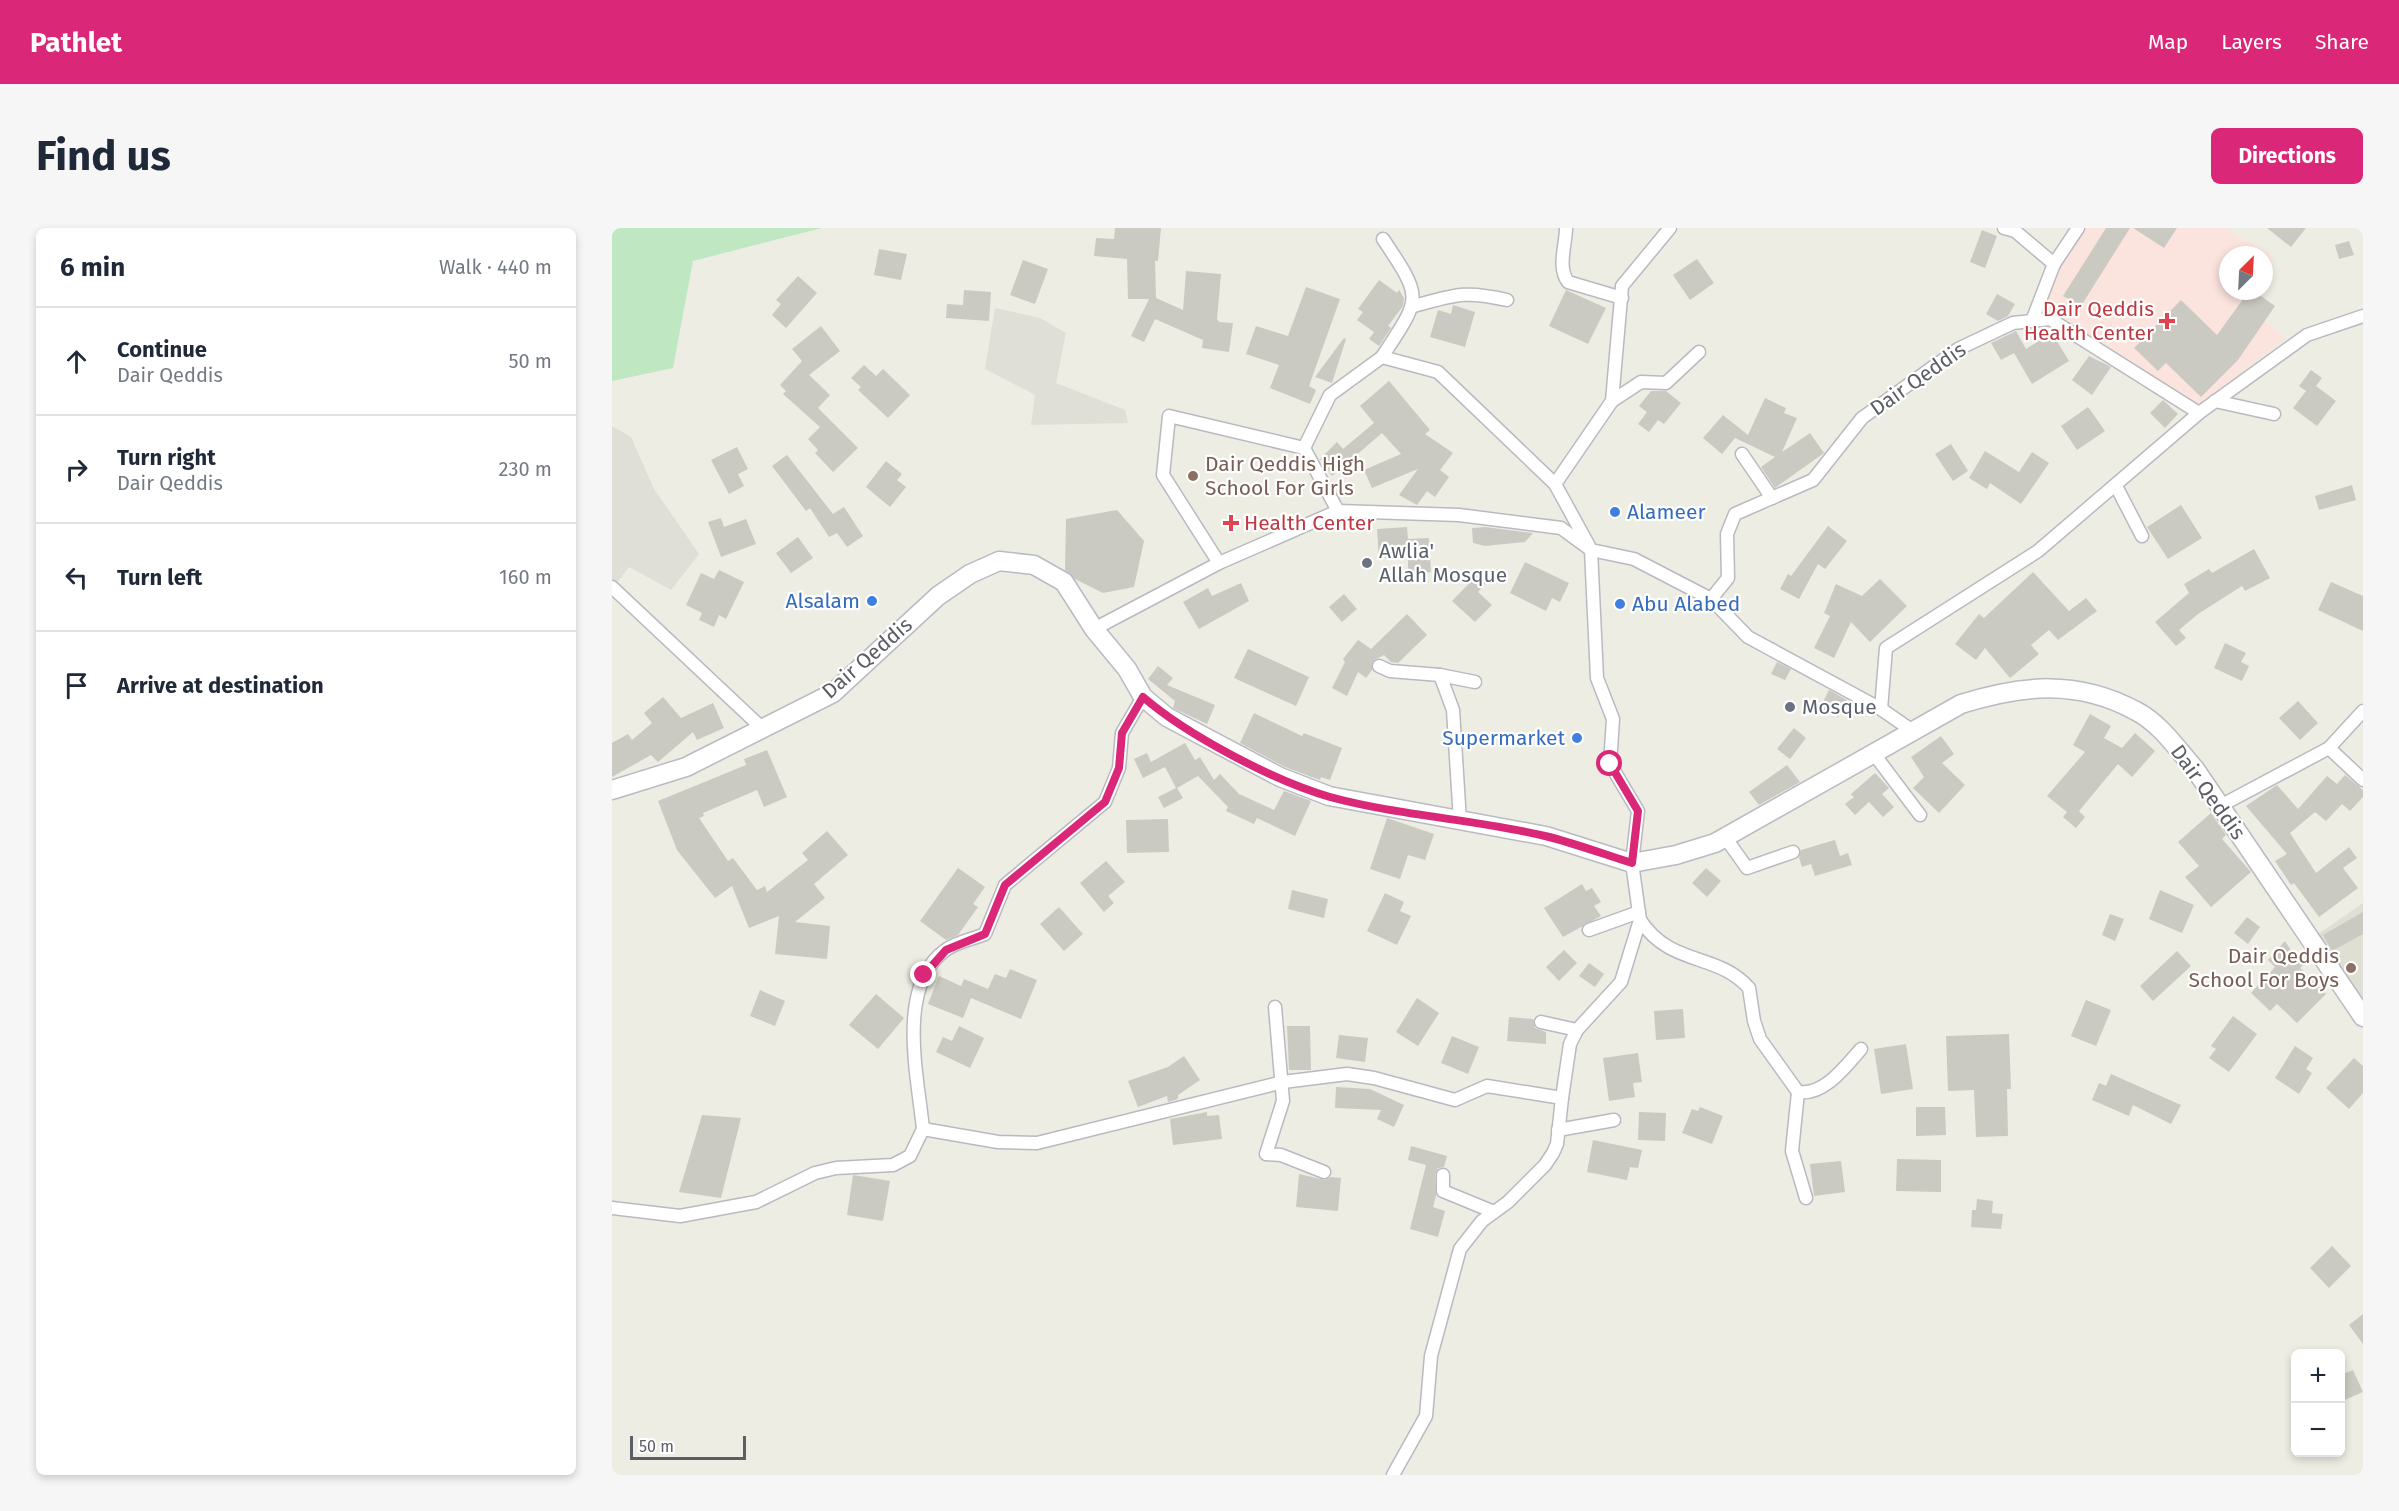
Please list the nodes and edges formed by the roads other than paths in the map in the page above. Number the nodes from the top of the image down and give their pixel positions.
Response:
1 (1566, 228) edge
2 (1670, 228) edge
3 (2004, 228) edge
4 (2078, 228) edge
5 (1383, 239) dead end
6 (2054, 264) junction
7 (1622, 298) junction
8 (1507, 300) dead end
9 (1414, 306) junction
10 (2363, 316) edge
11 (2031, 321) junction
12 (1699, 352) dead end
13 (1382, 357) junction
14 (1612, 401) junction
15 (2215, 401) junction
16 (2199, 412) junction
17 (2274, 414) dead end
18 (1304, 448) junction
19 (1742, 454) dead end
20 (1554, 484) junction
21 (2116, 486) junction
22 (1772, 498) junction
23 (1338, 511) junction
24 (2142, 536) dead end
25 (1591, 550) junction
26 (1219, 563) junction
27 (612, 587) edge
28 (1711, 599) junction
29 (1094, 629) junction
30 (1379, 666) dead end
31 (1440, 675) junction
32 (1475, 682) dead end
33 (1143, 697) junction
34 (1881, 709) junction
35 (2363, 711) edge
36 (764, 730) junction
37 (1914, 732) junction
38 (2329, 748) junction
39 (1874, 754) junction
40 (2358, 767) edge
41 (2363, 780) edge
42 (612, 790) edge
43 (2220, 806) junction
44 (1920, 815) dead end
45 (1460, 821) junction
46 (1725, 837) junction
47 (1793, 852) dead end
48 (1632, 863) junction
49 (1639, 916) junction
50 (1589, 930) dead end
51 (1275, 1007) dead end
52 (2363, 1017) edge
53 (1541, 1022) dead end
54 (1577, 1030) junction
55 (1861, 1049) dead end
56 (1283, 1082) junction
57 (1798, 1092) junction
58 (1562, 1098) junction
59 (1614, 1120) dead end
60 (923, 1129) junction
61 (1558, 1130) junction
62 (1324, 1172) dead end
63 (1443, 1175) dead end
64 (1806, 1198) dead end
65 (612, 1208) edge
66 (1494, 1212) junction
67 (1393, 1475) edge

1 - 7 street
2 - 7 street
3 - 6 street
4 - 6 street
5 - 9 street
6 - 11 street
7 - 14 street
8 - 9 street
9 - 13 street
10 - 15 street
11 - 16 street, Dair Qeddis
11 - 22 street, Dair Qeddis
12 - 14 street
13 - 18 street
13 - 20 street
14 - 20 street
15 - 16 street
15 - 17 street
16 - 21 street
18 - 23 street
18 - 26 street
19 - 22 street
20 - 25 street
21 - 24 street
21 - 34 street
22 - 28 street, Dair Qeddis
23 - 25 street
23 - 26 street
25 - 28 street
25 - 48 street
26 - 29 street
27 - 36 street
28 - 34 street
29 - 33 main road, Dair Qeddis
29 - 36 main road, Dair Qeddis
30 - 31 street
31 - 32 street
31 - 45 street
33 - 45 main road, Dair Qeddis
33 - 60 street
34 - 37 street
35 - 38 street
36 - 42 main road, Dair Qeddis
37 - 39 main road, Dair Qeddis
37 - 43 main road, Dair Qeddis
38 - 40 street
38 - 43 street
39 - 44 street
39 - 46 main road, Dair Qeddis
40 - 41 street
43 - 52 main road, Dair Qeddis
45 - 48 main road, Dair Qeddis
46 - 47 street
46 - 48 main road, Dair Qeddis
48 - 49 street
49 - 50 street
49 - 54 street
49 - 57 street
51 - 56 street
53 - 54 street
54 - 58 street
55 - 57 street
56 - 58 street
56 - 60 street
56 - 62 street
57 - 64 street
58 - 61 street
59 - 61 street
60 - 65 street
61 - 66 street
63 - 66 street
66 - 67 street

